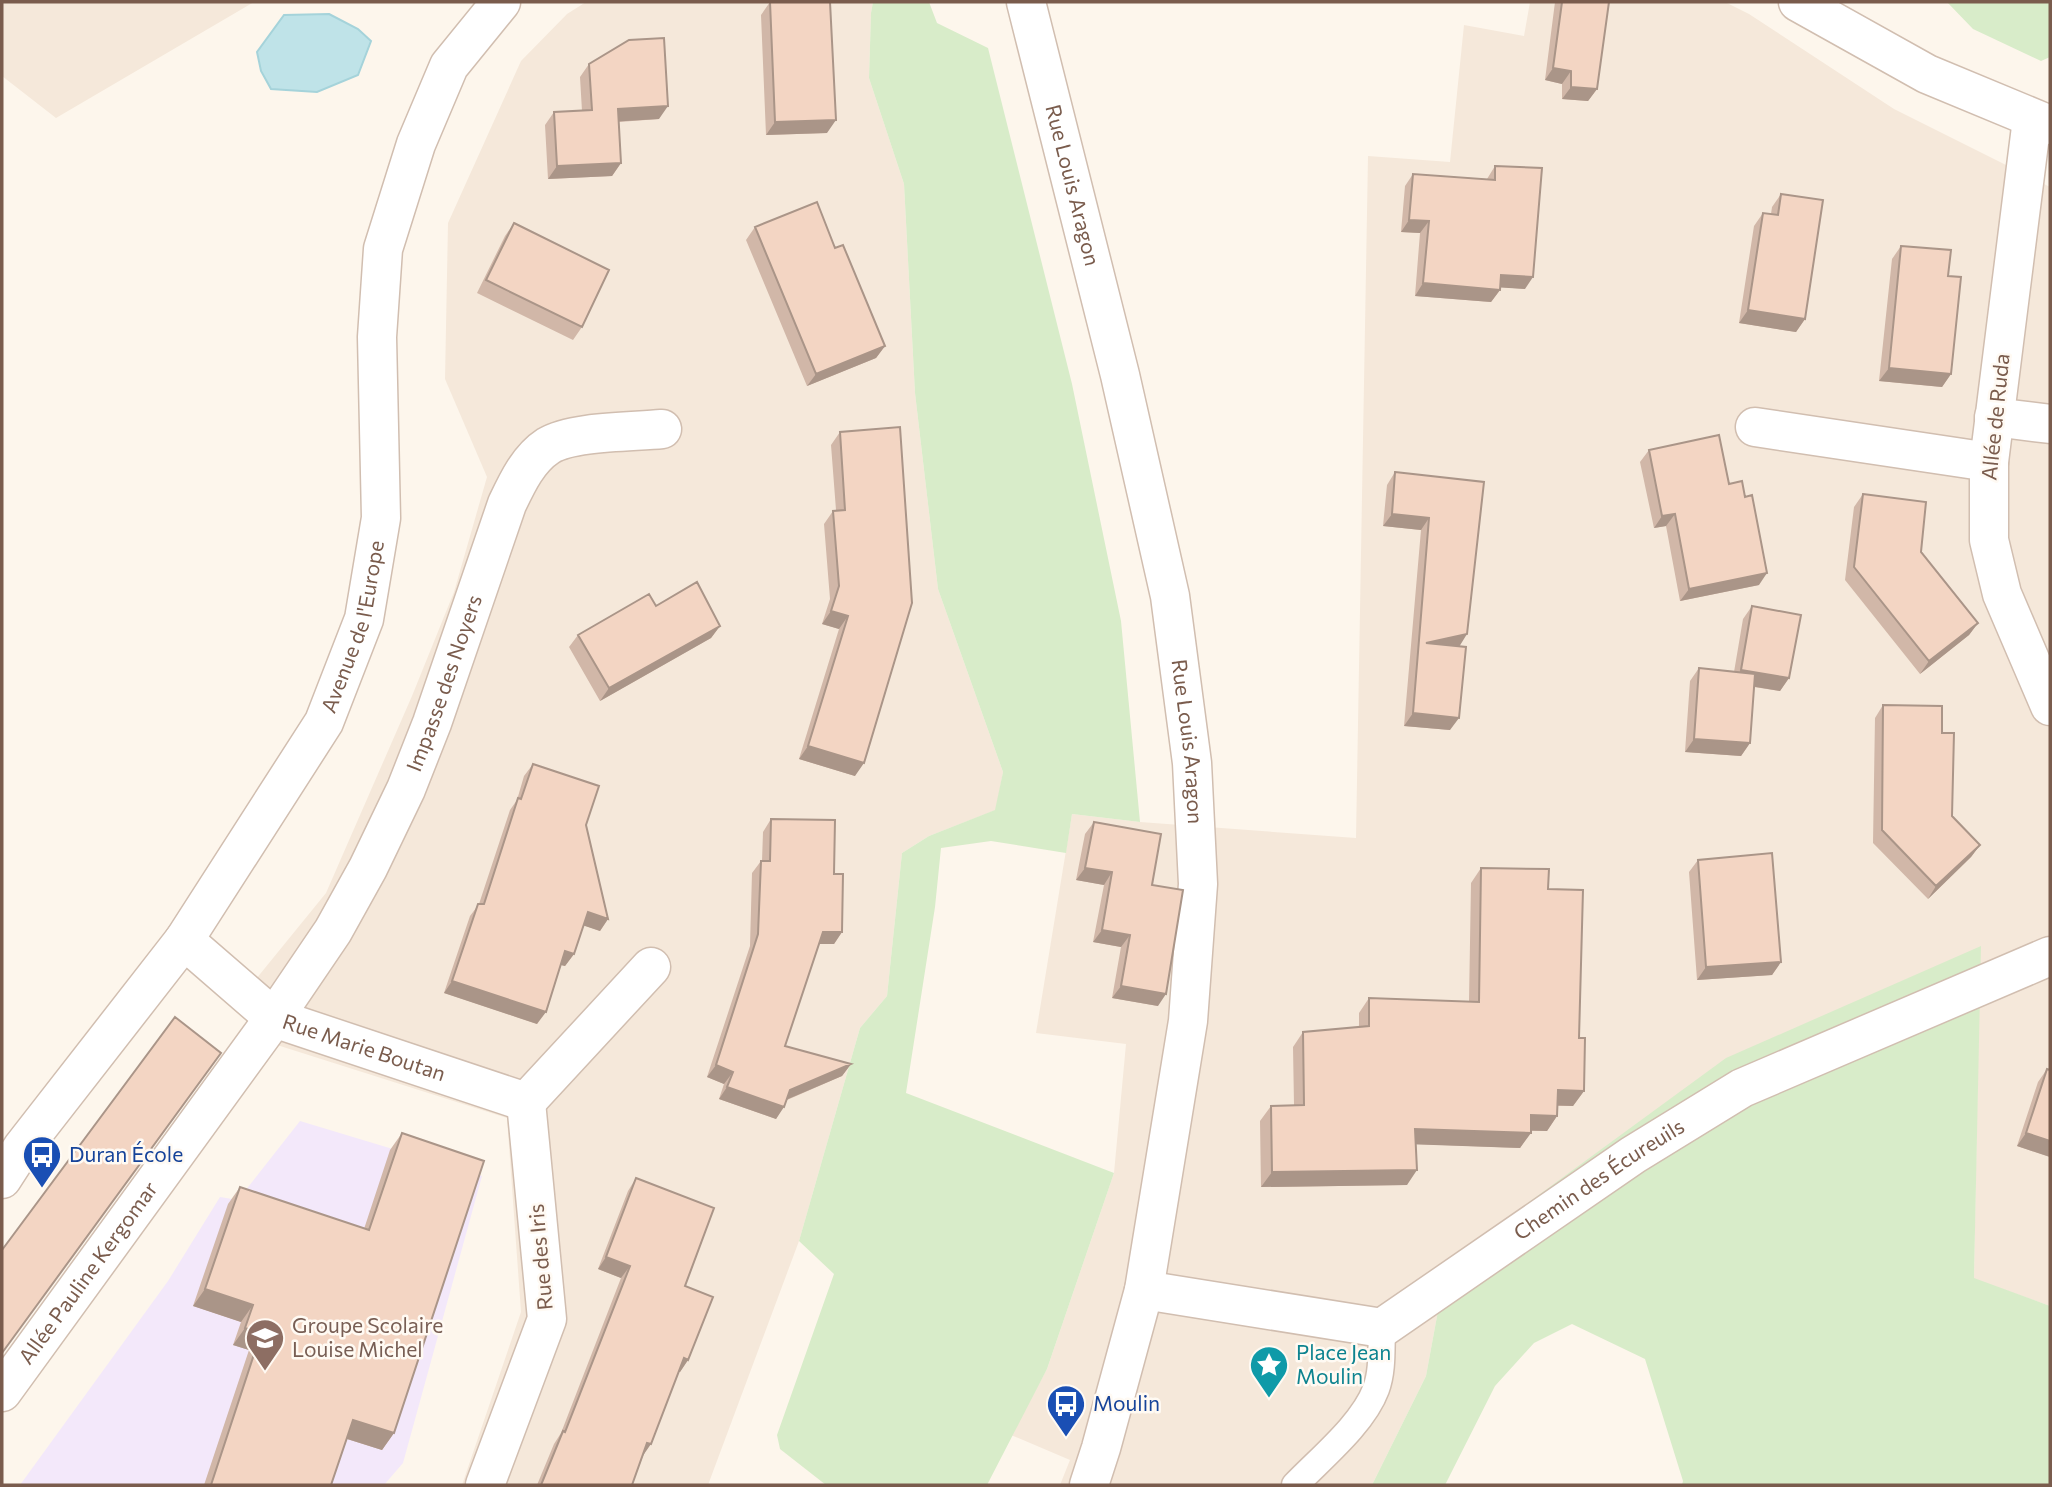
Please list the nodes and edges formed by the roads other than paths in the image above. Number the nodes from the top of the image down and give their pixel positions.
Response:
1 (501, 2) edge
2 (1026, 2) edge
3 (1798, 2) edge
4 (2041, 122) edge
5 (1994, 417) junction
6 (2050, 424) edge
7 (1755, 427) dead end
8 (662, 429) dead end
9 (1989, 462) junction
10 (2050, 706) edge
11 (184, 940) junction
12 (2050, 956) edge
13 (651, 967) dead end
14 (274, 1018) junction
15 (526, 1102) junction
16 (2, 1179) edge
17 (1144, 1290) junction
18 (1382, 1328) junction
19 (2, 1392) edge
20 (485, 1485) edge
21 (1089, 1485) edge
22 (1295, 1485) edge

1 - 11 street, Avenue de l'Europe
2 - 17 street, Rue Louis Aragon
3 - 4 street
4 - 5 street, Allée de Ruda
5 - 6 street
5 - 9 street, Allée de Ruda
7 - 9 street
8 - 14 street, Impasse des Noyers
9 - 10 street, Allée de Ruda
11 - 14 street, Rue Marie Boutan
11 - 16 street, Avenue de l'Europe
12 - 18 street, Chemin des Écureuils
13 - 15 street
14 - 15 street, Rue Marie Boutan
14 - 19 street, Allée Pauline Kergomar
15 - 20 street, Rue des Iris
17 - 18 street
17 - 21 street, Rue Louis Aragon
18 - 22 lane

